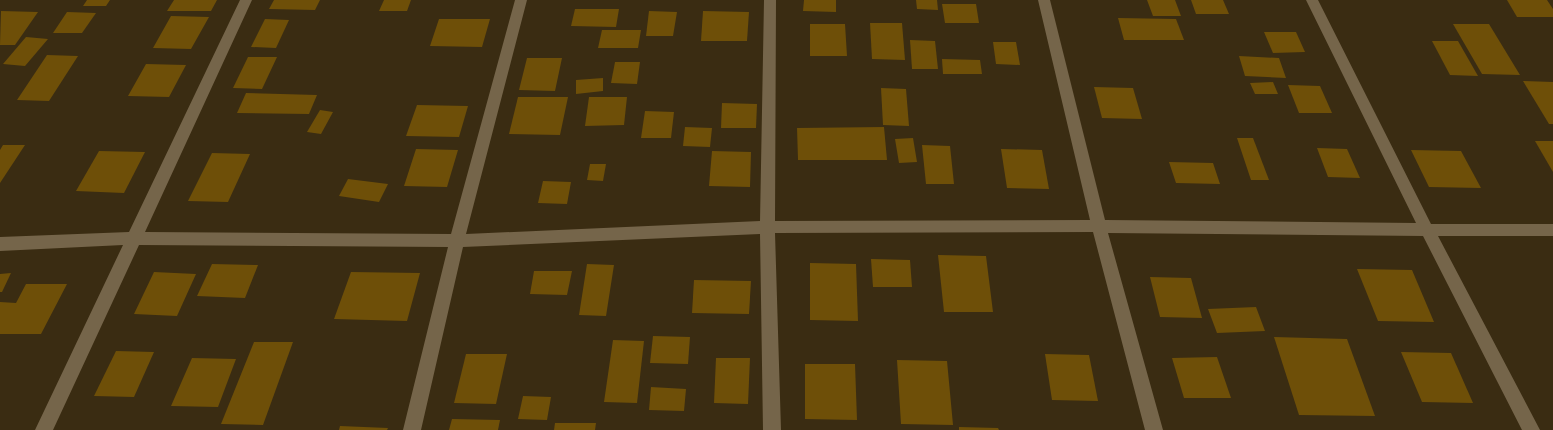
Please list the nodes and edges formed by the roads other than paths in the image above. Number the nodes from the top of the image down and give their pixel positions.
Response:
1 (246, 0) edge
2 (521, 0) edge
3 (770, 0) edge
4 (1044, 0) edge
5 (1312, 0) edge
6 (1099, 226) junction
7 (767, 227) junction
8 (1427, 230) junction
9 (1553, 230) edge
10 (133, 238) junction
11 (456, 241) junction
12 (0, 244) edge
13 (44, 430) edge
14 (412, 430) edge
15 (772, 430) edge
16 (1154, 430) edge
17 (1531, 430) edge

1 - 10 street
2 - 11 street
3 - 7 street
4 - 6 street
5 - 8 street
6 - 7 street
6 - 8 street
6 - 16 street
7 - 11 street
7 - 15 street
8 - 9 street
8 - 17 street
10 - 11 street
10 - 12 street
10 - 13 street
11 - 14 street

